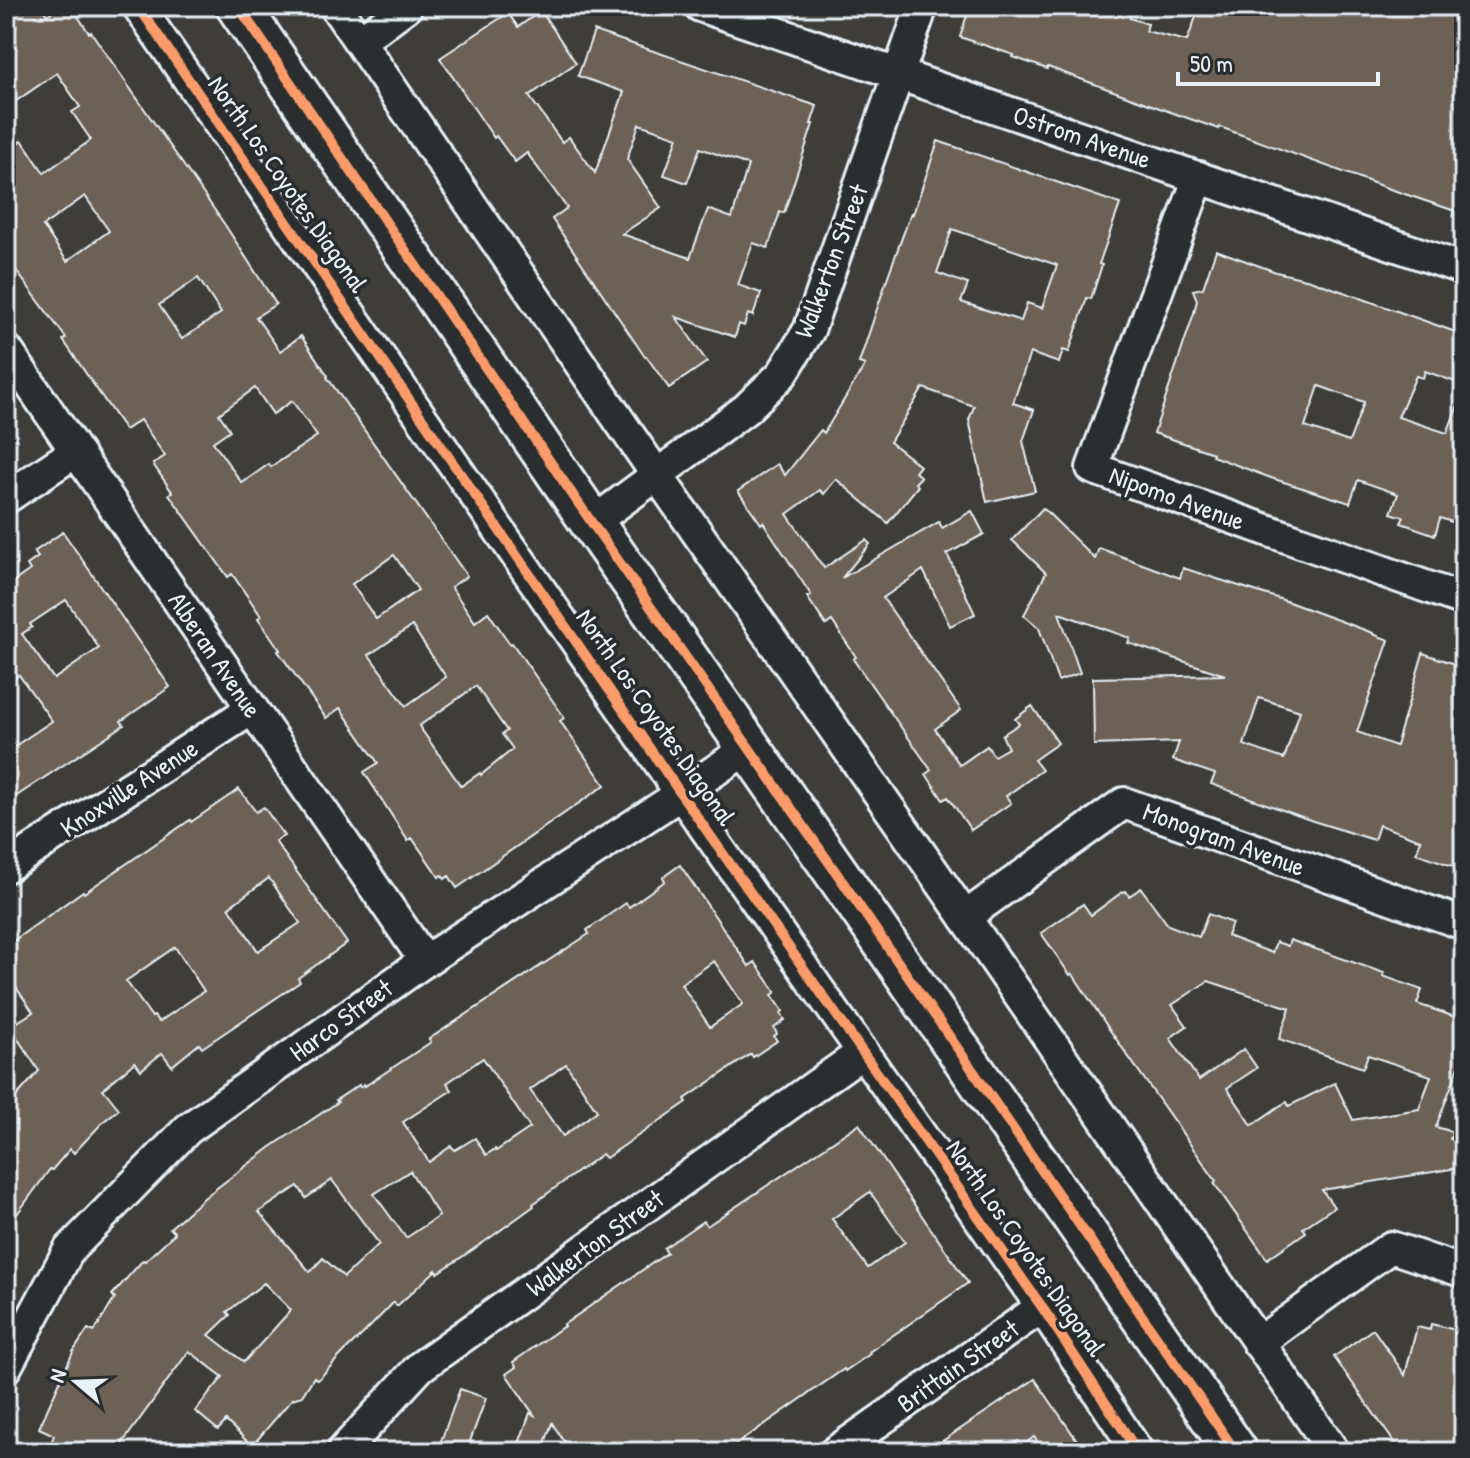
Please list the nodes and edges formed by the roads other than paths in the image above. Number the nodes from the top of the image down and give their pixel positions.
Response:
1 (138, 6) edge
2 (238, 6) edge
3 (335, 6) edge
4 (407, 6) edge
5 (700, 6) edge
6 (922, 6) edge
7 (360, 41) junction
8 (898, 73) junction
9 (1199, 177) junction
10 (1464, 269) edge
11 (6, 349) edge
12 (75, 452) junction
13 (657, 476) junction
14 (6, 498) edge
15 (592, 523) junction
16 (1464, 600) edge
17 (252, 709) junction
18 (748, 748) junction
19 (681, 794) junction
20 (6, 867) edge
21 (965, 917) junction
22 (1464, 924) edge
23 (425, 961) junction
24 (863, 1052) junction
25 (1464, 1272) edge
26 (1042, 1307) junction
27 (1258, 1343) junction
28 (6, 1367) edge
29 (342, 1452) edge
30 (835, 1452) edge
31 (1138, 1452) edge
32 (1236, 1452) edge
33 (1334, 1452) edge

1 - 19 street, North Los Coyotes Diagonal
2 - 15 main road
3 - 7 street
4 - 7 street
5 - 8 street, Ostrom Avenue
6 - 8 street, Walkerton Street
7 - 13 street
8 - 9 street, Ostrom Avenue
8 - 13 street, Walkerton Street
9 - 10 street, Ostrom Avenue
9 - 16 street, Nipomo Avenue
11 - 12 street, Alberan Avenue
12 - 14 street
12 - 17 street, Alberan Avenue
13 - 15 street, Walkerton Street
13 - 21 street
15 - 18 main road
17 - 20 street, Knoxville Avenue
17 - 23 street, Alberan Avenue
18 - 19 street, Harco Street
18 - 32 main road
19 - 23 street, Harco Street
19 - 24 street, North Los Coyotes Diagonal
21 - 22 street, Monogram Avenue
21 - 27 street
23 - 28 street, Harco Street
24 - 26 street, North Los Coyotes Diagonal
24 - 29 street, Walkerton Street
25 - 27 street
26 - 30 street, Brittain Street
26 - 31 street, North Los Coyotes Diagonal
27 - 33 street

